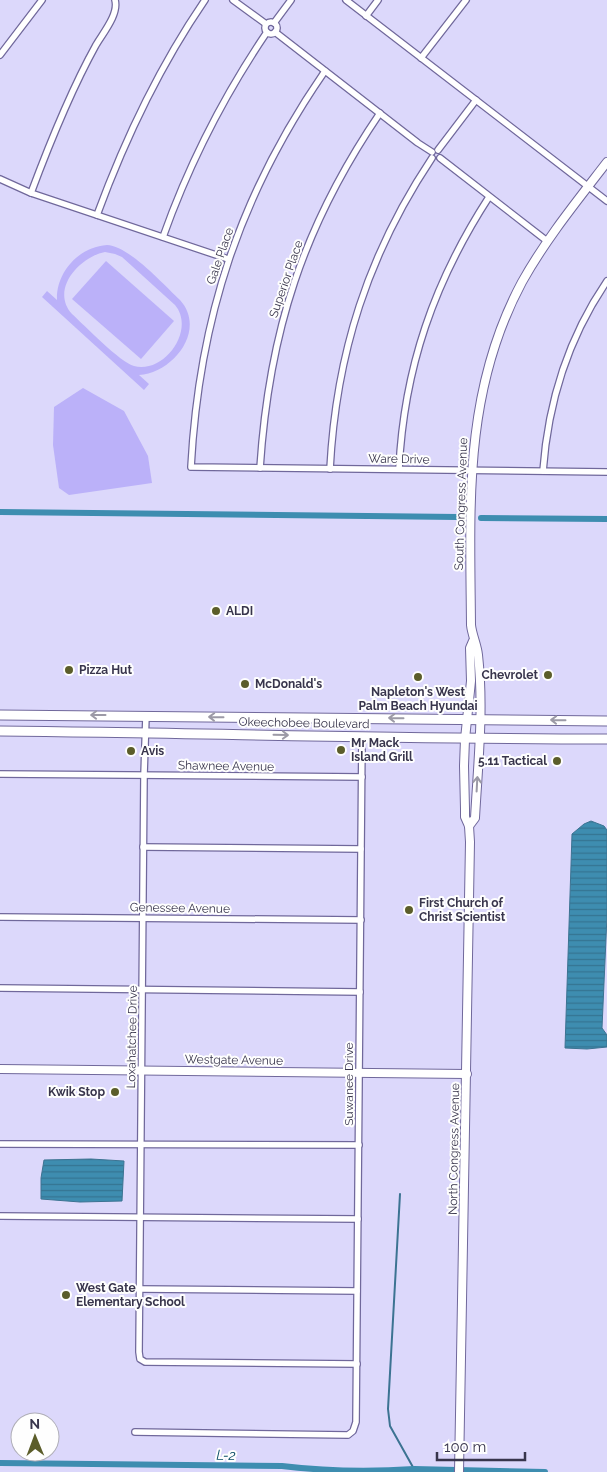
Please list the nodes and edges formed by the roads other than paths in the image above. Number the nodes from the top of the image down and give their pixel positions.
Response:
1 (42, 0) edge
2 (115, 0) edge
3 (205, 0) edge
4 (233, 0) edge
5 (291, 0) edge
6 (346, 0) edge
7 (378, 0) edge
8 (466, 0) edge
9 (366, 16) junction
10 (274, 23) junction
11 (266, 24) junction
12 (267, 32) junction
13 (275, 32) junction
14 (0, 55) edge
15 (421, 58) junction
16 (325, 71) junction
17 (476, 100) junction
18 (380, 113) junction
19 (434, 153) junction
20 (607, 162) edge
21 (0, 179) edge
22 (588, 186) junction
23 (31, 192) junction
24 (489, 197) junction
25 (607, 201) edge
26 (97, 215) junction
27 (163, 237) junction
28 (547, 242) junction
29 (228, 259) junction
30 (607, 281) edge
31 (191, 467) joint
32 (260, 468) junction
33 (330, 468) junction
34 (399, 469) junction
35 (471, 470) junction
36 (543, 471) junction
37 (607, 472) edge
38 (473, 642) junction
39 (0, 715) edge
40 (146, 716) junction
41 (480, 719) junction
42 (468, 720) junction
43 (607, 721) edge
44 (0, 731) edge
45 (145, 732) junction
46 (362, 737) junction
47 (607, 738) edge
48 (465, 739) junction
49 (479, 739) junction
50 (0, 774) edge
51 (144, 775) junction
52 (362, 777) junction
53 (469, 826) junction
54 (144, 847) junction
55 (361, 849) junction
56 (0, 916) edge
57 (143, 918) junction
58 (361, 920) junction
59 (0, 988) edge
60 (142, 989) junction
61 (360, 992) junction
62 (0, 1069) edge
63 (142, 1071) junction
64 (359, 1073) junction
65 (467, 1074) junction
66 (0, 1144) edge
67 (141, 1145) junction
68 (359, 1145) junction
69 (0, 1216) edge
70 (140, 1217) junction
71 (358, 1220) junction
72 (140, 1289) junction
73 (357, 1291) junction
74 (357, 1364) junction
75 (135, 1432) dead end
76 (460, 1472) edge

1 - 14 street
2 - 23 street
3 - 26 street
4 - 11 street
5 - 10 street
6 - 9 street
7 - 9 street
8 - 15 street
9 - 15 street
10 - 11 street
10 - 13 street
11 - 12 street
12 - 13 street
12 - 27 street
13 - 16 street
15 - 17 street
16 - 18 street
16 - 29 street, Gale Place
17 - 19 street
17 - 22 street
18 - 19 street
18 - 32 street, Superior Place
19 - 24 street
19 - 33 street
20 - 22 street, South Congress Avenue
21 - 23 street
22 - 25 street
22 - 28 street, South Congress Avenue
23 - 26 street
24 - 28 street
24 - 34 street
26 - 27 street
27 - 29 street
28 - 35 street, South Congress Avenue
29 - 31 street, Gale Place
30 - 36 street
31 - 32 street, Ware Drive
32 - 33 street, Ware Drive
33 - 34 street, Ware Drive
34 - 35 street, Ware Drive
35 - 36 street, Ware Drive
35 - 38 street, South Congress Avenue
36 - 37 street, Ware Drive
38 - 41 street, South Congress Avenue
38 - 42 street, South Congress Avenue
40 -> 39 main road, Okeechobee Boulevard
42 -> 40 main road, Okeechobee Boulevard
40 - 45 street, Loxahatchee Drive
41 - 42 main road, Okeechobee Boulevard
43 -> 41 main road, Okeechobee Boulevard
41 - 49 street, North Congress Avenue
42 - 48 street, North Congress Avenue
44 - 45 main road, Okeechobee Boulevard
45 -> 46 main road, Okeechobee Boulevard
45 - 51 street, Loxahatchee Drive
46 - 48 main road, Okeechobee Boulevard
46 - 52 street, Suwanee Drive
47 - 49 main road, Okeechobee Boulevard
48 - 49 main road, Okeechobee Boulevard
48 - 53 street, North Congress Avenue
53 -> 49 street, North Congress Avenue
50 - 51 street, Shawnee Avenue
51 - 52 street, Shawnee Avenue
51 - 54 street, Loxahatchee Drive
52 - 55 street, Suwanee Drive
53 - 65 street, North Congress Avenue
54 - 55 street
54 - 57 street, Loxahatchee Drive
55 - 58 street, Suwanee Drive
56 - 57 street, Genessee Avenue
57 - 58 street, Genessee Avenue
57 - 60 street, Loxahatchee Drive
58 - 61 street, Suwanee Drive
59 - 60 street
60 - 61 street
60 - 63 street, Loxahatchee Drive
61 - 64 street, Suwanee Drive
62 - 63 street, Westgate Avenue
63 - 64 street, Westgate Avenue
63 - 67 street, Loxahatchee Drive
64 - 65 street, Westgate Avenue
64 - 68 street, Suwanee Drive
65 - 76 street, North Congress Avenue
66 - 67 street
67 - 68 street
67 - 70 street, Loxahatchee Drive
68 - 71 street, Suwanee Drive
69 - 70 street
70 - 71 street
70 - 72 street, Loxahatchee Drive
71 - 73 street, Suwanee Drive
72 - 73 street
72 - 74 street, Loxahatchee Drive
73 - 74 street, Suwanee Drive
74 - 75 street, Suwanee Drive

